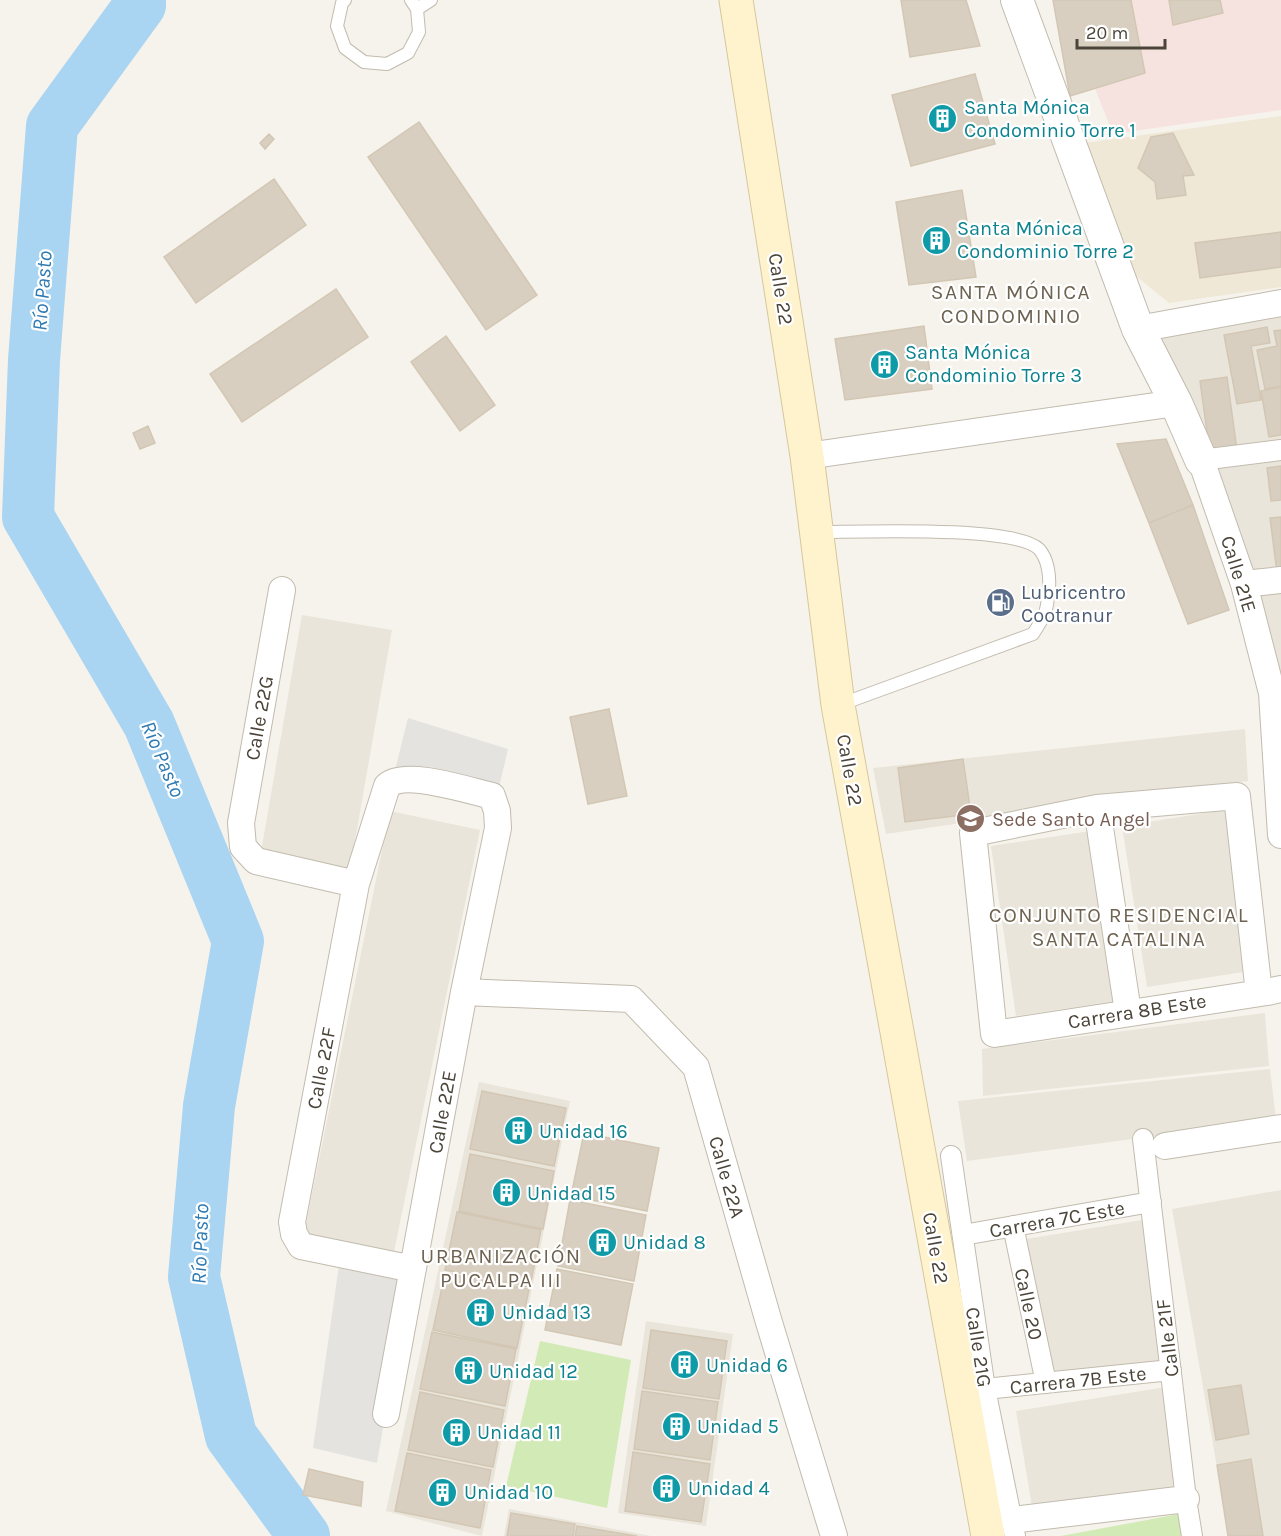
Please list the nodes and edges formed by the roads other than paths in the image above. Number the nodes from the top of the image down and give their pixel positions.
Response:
1 (345, 0) edge
2 (431, 0) edge
3 (736, 0) edge
4 (1017, 0) edge
5 (414, 4) edge
6 (1281, 303) edge
7 (1138, 329) junction
8 (1176, 403) junction
9 (1281, 450) edge
10 (807, 456) junction
11 (1201, 460) junction
12 (817, 532) junction
13 (1281, 580) edge
14 (1244, 584) junction
15 (282, 590) dead end
16 (1277, 693) edge
17 (838, 705) junction
18 (393, 781) joint
19 (1097, 808) junction
20 (1280, 824) edge
21 (356, 885) junction
22 (1270, 991) edge
23 (464, 992) junction
24 (1128, 1012) junction
25 (1281, 1128) edge
26 (1154, 1143) joint
27 (951, 1156) dead end
28 (1151, 1202) junction
29 (1013, 1226) junction
30 (963, 1235) junction
31 (413, 1269) junction
32 (1171, 1371) junction
33 (1046, 1383) junction
34 (985, 1389) junction
35 (386, 1414) dead end
36 (1186, 1498) junction
37 (997, 1532) edge
38 (834, 1536) edge
39 (1192, 1536) edge

1 - 5 lane
2 - 5 lane
3 - 10 main road, Calle 22
4 - 7 street, Calle 21E
6 - 7 street
7 - 8 street, Calle 21E
8 - 10 street
8 - 11 street, Calle 21E
9 - 11 street
10 - 12 main road, Calle 22
11 - 14 street, Calle 21E
12 - 17 main road, Calle 22
12 - 17 lane
13 - 14 street
14 - 16 street, Calle 21E
15 - 21 street, Calle 22G
16 - 20 street, Calle 21E
17 - 37 main road, Calle 22
18 - 21 street, Calle 22F
18 - 23 street, Calle 22E
19 - 22 street
19 - 24 street
19 - 24 street, Carrera 8B Este
21 - 31 street, Calle 22F
22 - 24 street, Carrera 8B Este
23 - 31 street, Calle 22E
23 - 38 street, Calle 22A
25 - 26 street
26 - 28 street, Calle 21F
27 - 30 street, Calle 21G
28 - 29 street, Carrera 7C Este
28 - 32 street, Calle 21F
29 - 30 street, Carrera 7C Este
29 - 33 street, Calle 20
30 - 34 street, Calle 21G
31 - 35 street, Calle 22E
32 - 33 street, Carrera 7B Este
32 - 36 street, Calle 21F
33 - 34 street, Carrera 7B Este
34 - 37 street, Calle 21G
36 - 37 street
36 - 39 street, Calle 21F

